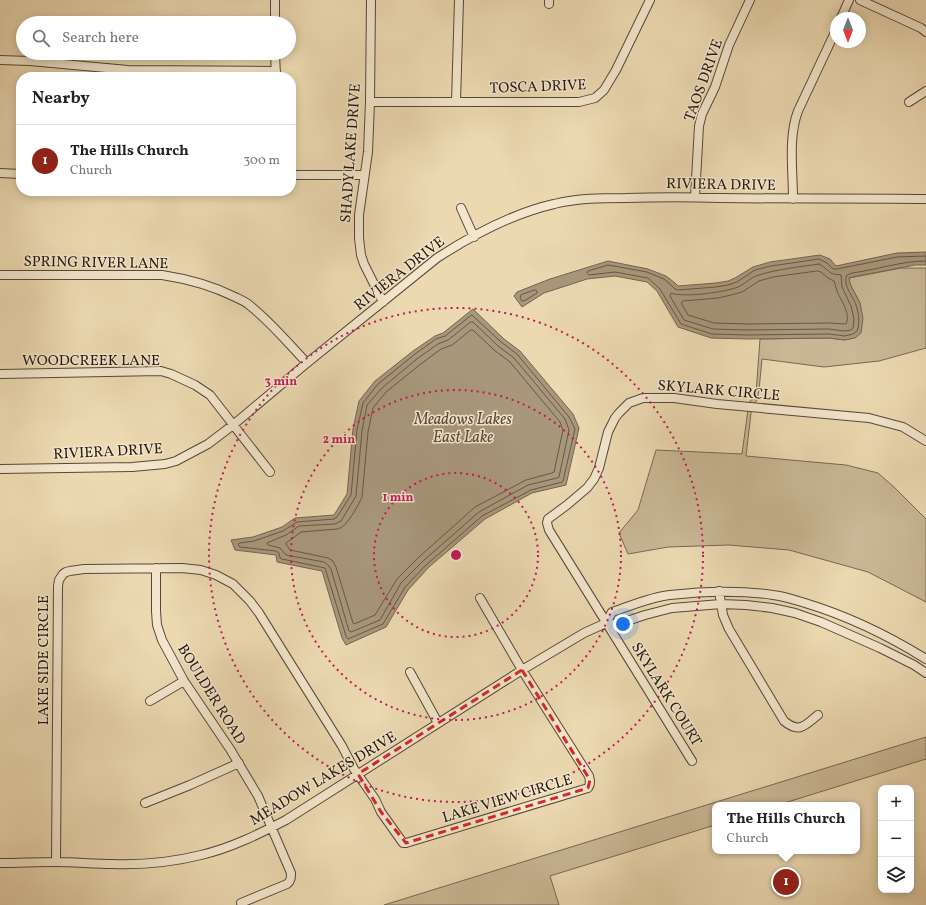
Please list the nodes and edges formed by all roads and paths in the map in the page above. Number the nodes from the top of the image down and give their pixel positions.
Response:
1 (275, 0) edge
2 (371, 0) edge
3 (458, 0) edge
4 (650, 0) edge
5 (750, 0) edge
6 (849, 0) edge
7 (860, 0) edge
8 (844, 12) edge
9 (275, 16) edge
10 (926, 32) edge
11 (830, 43) edge
12 (0, 60) edge
13 (276, 60) edge
14 (202, 72) edge
15 (276, 72) edge
16 (926, 92) edge
17 (370, 102) junction
18 (456, 102) junction
19 (909, 102) dead end
20 (0, 173) edge
21 (16, 174) edge
22 (296, 175) edge
23 (364, 175) junction
24 (695, 197) junction
25 (926, 198) edge
26 (793, 199) junction
27 (461, 208) dead end
28 (474, 237) junction
29 (0, 275) edge
30 (383, 302) junction
31 (307, 363) junction
32 (0, 374) edge
33 (233, 425) junction
34 (926, 441) edge
35 (0, 469) edge
36 (270, 472) dead end
37 (156, 568) junction
38 (719, 592) junction
39 (480, 598) dead end
40 (721, 604) junction
41 (606, 622) junction
42 (926, 659) edge
43 (522, 670) junction
44 (410, 672) dead end
45 (926, 673) edge
46 (184, 681) junction
47 (150, 701) dead end
48 (818, 715) dead end
49 (438, 723) junction
50 (692, 761) dead end
51 (238, 763) junction
52 (358, 774) junction
53 (145, 803) dead end
54 (272, 827) junction
55 (56, 862) junction
56 (0, 863) edge
57 (241, 903) dead end

1 - 9 street
2 - 17 street, SHADY LAKE DRIVE
3 - 18 street
4 - 18 street, TOSCA DRIVE
5 - 24 street, TAOS DRIVE
6 - 8 street
7 - 10 street
11 - 26 street
12 - 14 street
13 - 15 street
16 - 19 street
17 - 18 street, TOSCA DRIVE
17 - 23 street, SHADY LAKE DRIVE
20 - 21 street
22 - 23 street
23 - 30 street, SHADY LAKE DRIVE
24 - 26 street, RIVIERA DRIVE
24 - 28 street, RIVIERA DRIVE
25 - 26 street, RIVIERA DRIVE
27 - 28 street
28 - 30 street, RIVIERA DRIVE
29 - 31 street, SPRING RIVER LANE
30 - 31 street, RIVIERA DRIVE
31 - 33 street, RIVIERA DRIVE
32 - 33 street, WOODCREEK LANE
33 - 35 street, RIVIERA DRIVE
33 - 36 street, WOODCREEK LANE
34 - 41 street, SKYLARK CIRCLE
37 - 46 street, BOULDER ROAD
37 - 52 street, LAKE SIDE CIRCLE
37 - 55 street, LAKE SIDE CIRCLE
38 - 40 street
38 - 41 street, MEADOW LAKES DRIVE
38 - 42 street, MEADOW LAKES DRIVE
39 - 43 street
40 - 41 street, MEADOW LAKES DRIVE
40 - 45 street, MEADOW LAKES DRIVE
40 - 48 street
41 - 43 street, MEADOW LAKES DRIVE
41 - 50 street, SKYLARK COURT
43 - 49 street, MEADOW LAKES DRIVE
43 - 52 street, LAKE VIEW CIRCLE
44 - 49 street
46 - 47 street
46 - 51 street, BOULDER ROAD
49 - 52 street, MEADOW LAKES DRIVE
51 - 53 street
51 - 54 street, BOULDER ROAD
52 - 54 street, MEADOW LAKES DRIVE
54 - 55 street, MEADOW LAKES DRIVE
54 - 57 street, BOULDER ROAD
55 - 56 street, MEADOW LAKES DRIVE

